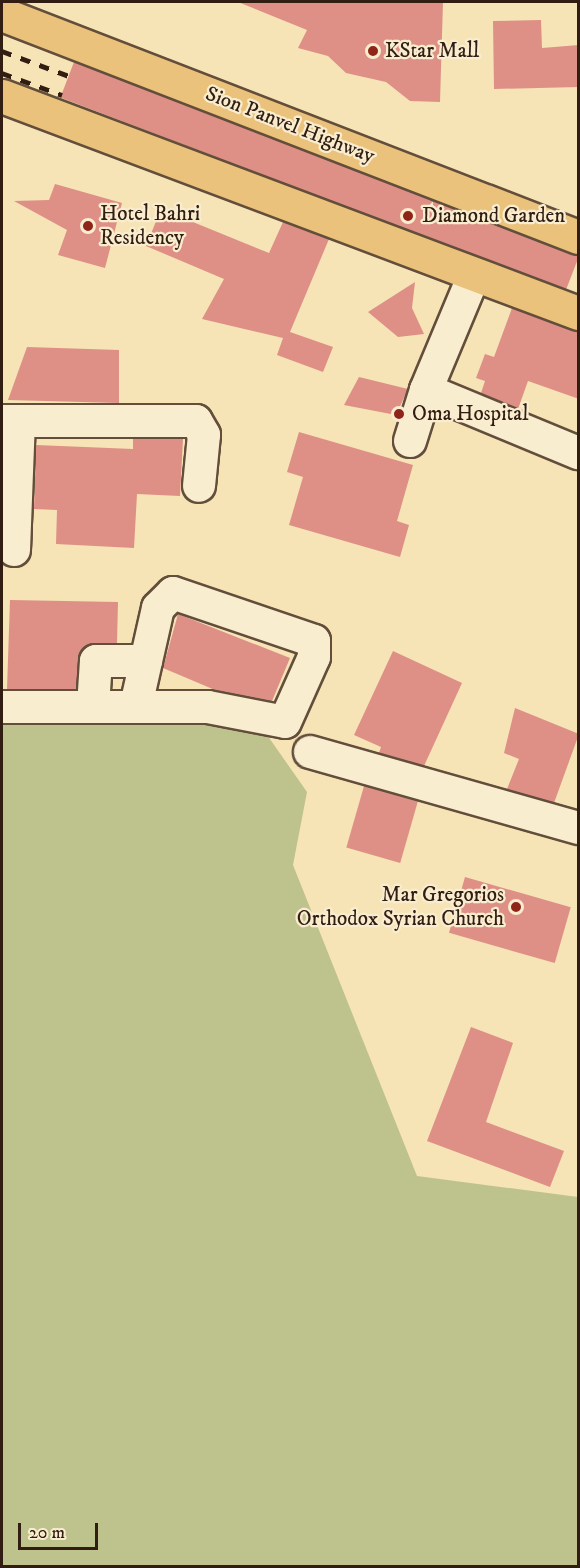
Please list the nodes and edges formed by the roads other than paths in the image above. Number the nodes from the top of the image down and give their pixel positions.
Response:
1 (2, 15) edge
2 (2, 96) edge
3 (579, 237) edge
4 (474, 275) junction
5 (579, 313) edge
6 (426, 390) junction
7 (10, 421) edge
8 (410, 441) dead end
9 (579, 453) edge
10 (199, 486) dead end
11 (14, 550) dead end
12 (146, 661) junction
13 (93, 706) junction
14 (136, 706) junction
15 (2, 707) edge
16 (310, 752) dead end
17 (579, 828) edge

1 - 3 highway, Sion Panvel Highway
2 - 4 highway
4 - 5 highway
4 - 6 street
6 - 8 street
6 - 9 street
7 - 10 street
7 - 11 street
12 - 13 street
12 - 14 street
12 - 14 street
13 - 14 street
13 - 15 street
16 - 17 street

